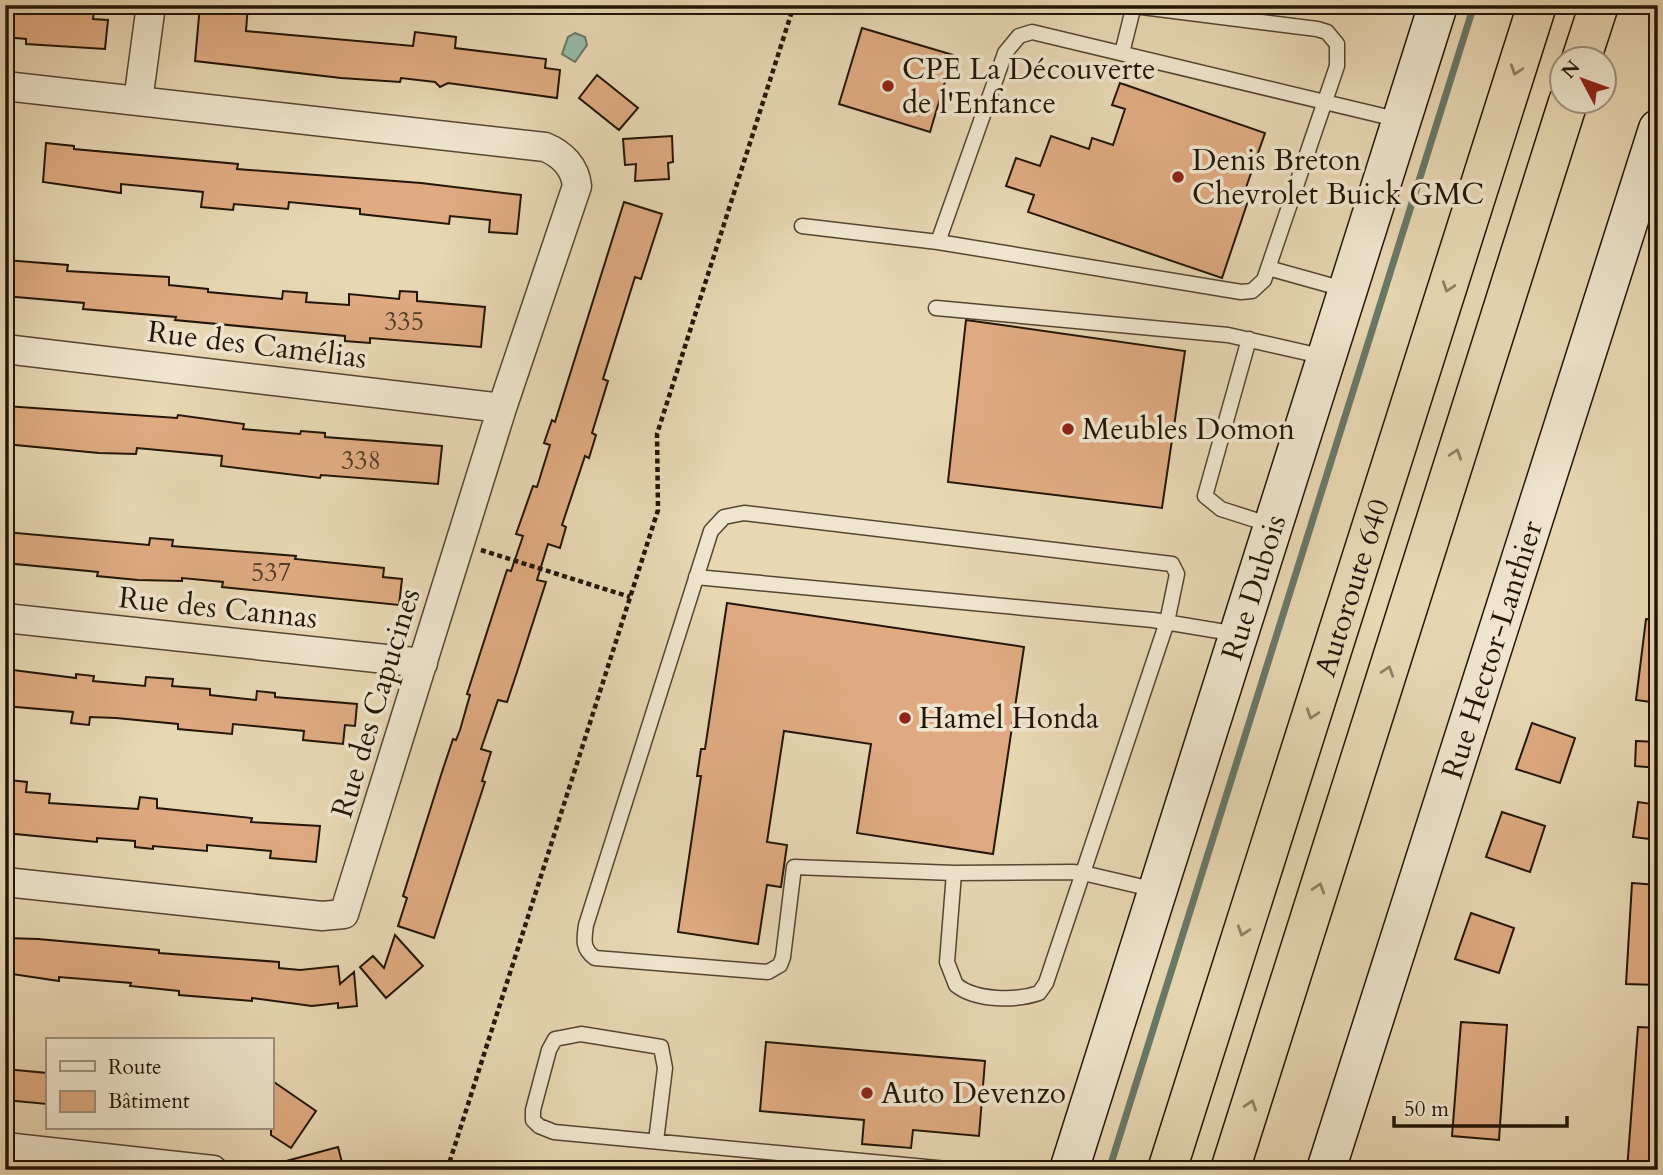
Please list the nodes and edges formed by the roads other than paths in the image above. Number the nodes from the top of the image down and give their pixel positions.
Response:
1 (151, 5) edge
2 (1438, 5) edge
3 (1537, 5) edge
4 (1599, 5) edge
5 (1134, 6) edge
6 (1586, 46) edge
7 (1122, 53) junction
8 (5, 86) edge
9 (138, 101) junction
10 (1324, 102) junction
11 (1564, 116) edge
12 (1401, 121) junction
13 (1658, 129) edge
14 (802, 226) dead end
15 (938, 242) junction
16 (1268, 268) junction
17 (1348, 290) junction
18 (936, 308) dead end
19 (1249, 339) junction
20 (5, 349) edge
21 (1326, 358) junction
22 (502, 408) junction
23 (1273, 525) junction
24 (696, 577) junction
25 (5, 618) edge
26 (1167, 622) junction
27 (1238, 634) junction
28 (424, 663) junction
29 (954, 873) junction
30 (1083, 873) junction
31 (5, 882) edge
32 (1157, 890) junction
33 (656, 1141) junction
34 (5, 1147) edge
35 (213, 1170) edge
36 (958, 1170) edge
37 (1069, 1170) edge
38 (1167, 1170) edge
39 (1230, 1170) edge
40 (1326, 1170) edge

1 - 9 street
2 - 12 street, Rue Dubois
3 -> 38 highway, Autoroute 640
4 - 6 highway
5 - 7 lane
5 - 10 lane
7 - 10 lane
7 - 15 lane
8 - 9 street
9 - 22 street, Rue des Capucines
10 - 12 lane
10 - 16 lane
39 -> 11 highway, Autoroute 640
12 - 17 street, Rue Dubois
13 - 40 street, Rue Hector-Lanthier
14 - 15 lane
15 - 16 lane
16 - 17 lane
17 - 21 street, Rue Dubois
18 - 19 lane
19 - 21 lane
19 - 23 lane
20 - 22 street, Rue des Camélias
21 - 23 street, Rue Dubois
22 - 28 street, Rue des Capucines
23 - 27 street, Rue Dubois
24 - 26 lane
24 - 26 lane
24 - 29 lane
25 - 28 street, Rue des Cannas
26 - 27 lane
26 - 30 lane
27 - 32 street, Rue Dubois
28 - 31 street, Rue des Capucines
29 - 30 lane
29 - 30 lane
30 - 32 lane
32 - 37 street, Rue Dubois
33 - 33 lane
33 - 36 lane
34 - 35 street

